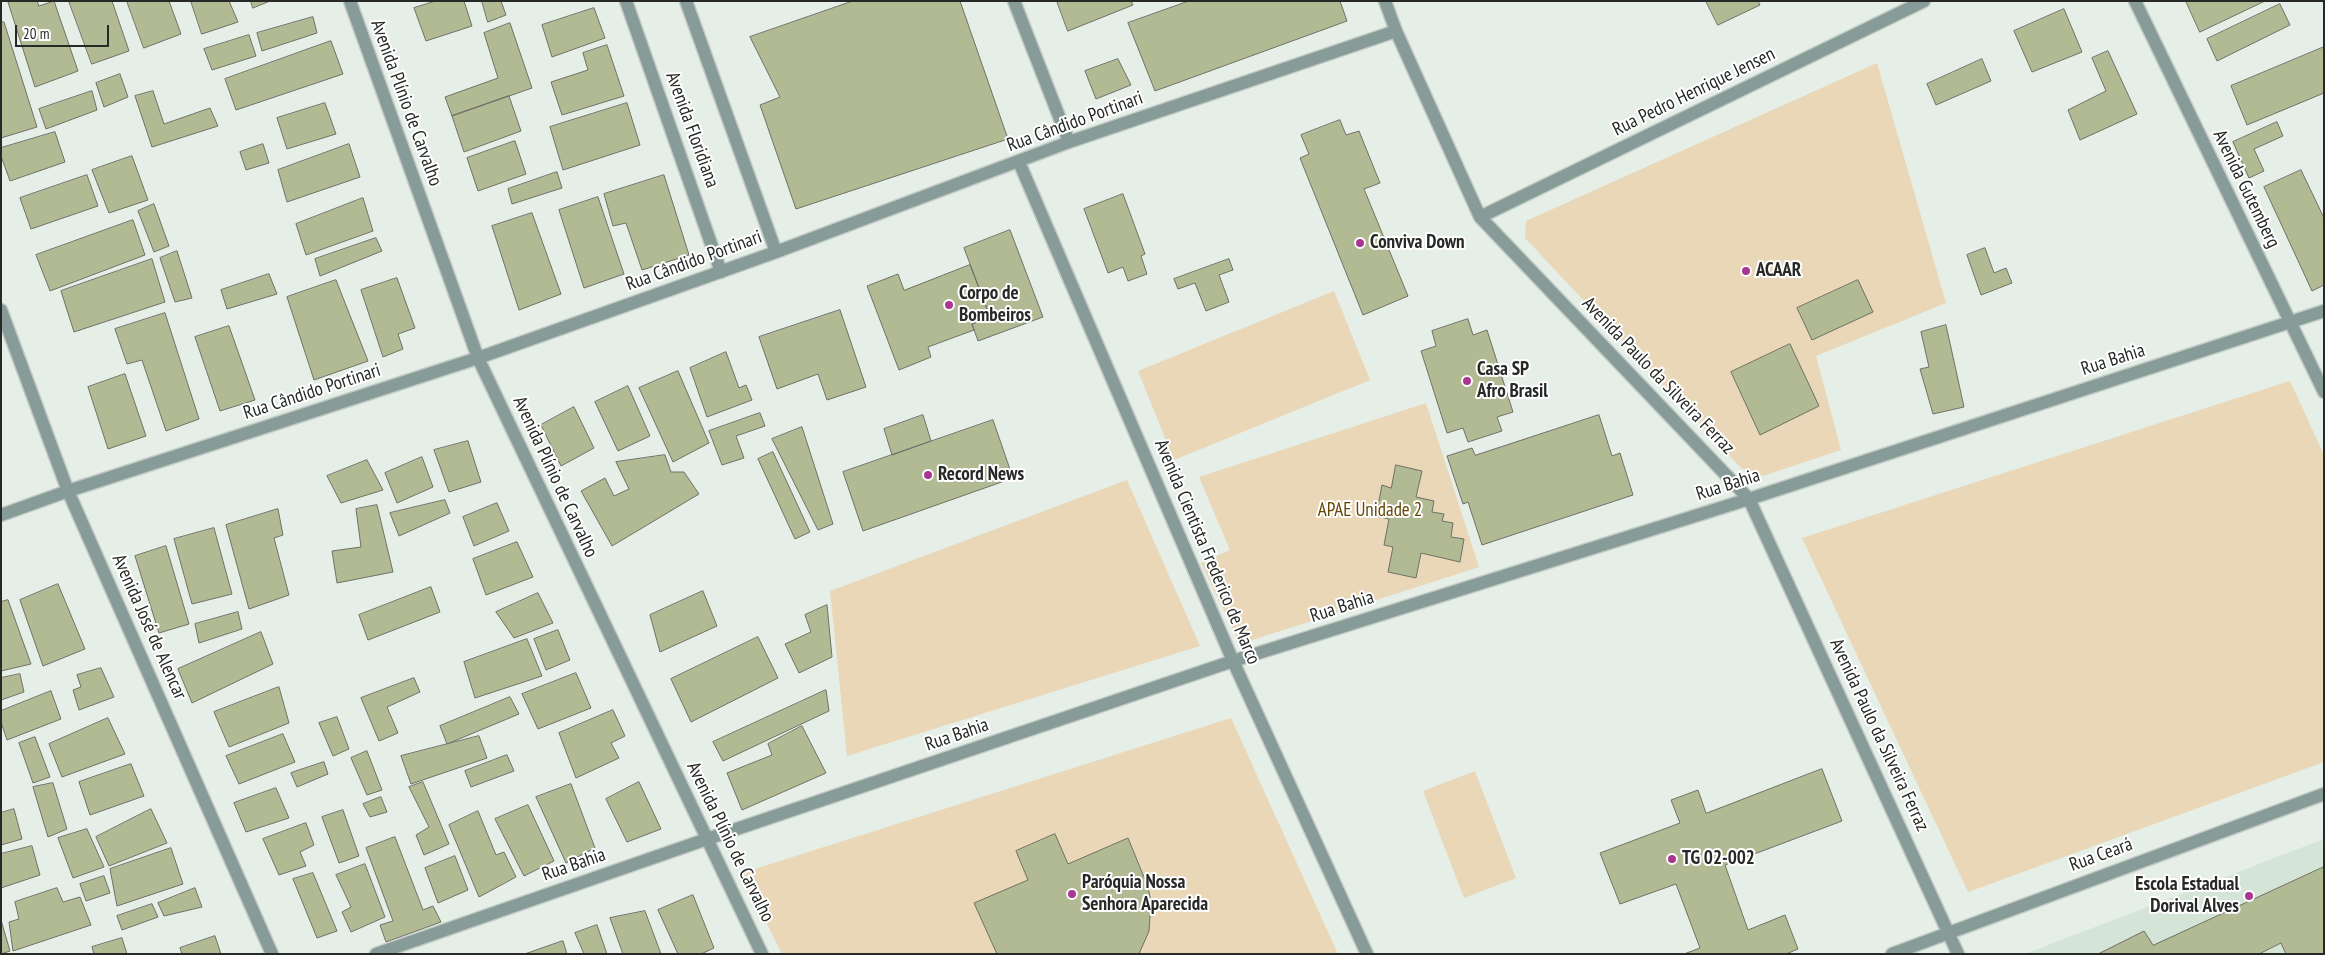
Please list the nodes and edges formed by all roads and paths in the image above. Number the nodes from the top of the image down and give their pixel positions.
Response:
1 (350, 1) edge
2 (626, 1) edge
3 (686, 1) edge
4 (1014, 1) edge
5 (1385, 1) edge
6 (1924, 1) edge
7 (2135, 1) edge
8 (1396, 31) junction
9 (1069, 142) junction
10 (1019, 162) junction
11 (1480, 217) junction
12 (776, 252) junction
13 (721, 272) junction
14 (1, 310) edge
15 (2324, 311) edge
16 (2290, 323) junction
17 (478, 358) junction
18 (2324, 392) edge
19 (68, 491) junction
20 (1749, 498) junction
21 (1, 515) edge
22 (1233, 662) junction
23 (2324, 794) edge
24 (707, 839) junction
25 (1947, 932) junction
26 (272, 954) edge
27 (376, 954) edge
28 (762, 954) edge
29 (1367, 954) edge
30 (1892, 954) edge
31 (1958, 954) edge

1 - 17 street, Avenida Plínio de Carvalho
2 - 13 street, Avenida Floridiana
3 - 12 street, Avenida Floridiana
4 - 9 street
5 - 8 street, Avenida Paulo da Silveira Ferraz
6 - 11 street, Rua Pedro Henrique Jensen
7 - 16 street, Avenida Gutemberg
8 - 9 street, Rua Cândido Portinari
8 - 11 street, Avenida Paulo da Silveira Ferraz
9 - 10 street, Rua Cândido Portinari
10 - 12 street, Rua Cândido Portinari
10 - 22 street, Avenida Cientista Frederico de Marco
11 - 20 street, Avenida Paulo da Silveira Ferraz
12 - 13 street, Rua Cândido Portinari
13 - 17 street, Rua Cândido Portinari
14 - 19 street, Avenida José de Alencar
15 - 16 street, Rua Bahia
16 - 18 street, Avenida Gutemberg
16 - 20 street, Rua Bahia
17 - 19 street, Rua Cândido Portinari
17 - 24 street, Avenida Plínio de Carvalho
19 - 21 street, Rua Cândido Portinari
19 - 26 street, Avenida José de Alencar
20 - 22 street, Rua Bahia
20 - 25 street, Avenida Paulo da Silveira Ferraz
22 - 24 street, Rua Bahia
22 - 29 street, Avenida Cientista Frederico de Marco
23 - 25 street, Rua Ceará
24 - 27 street, Rua Bahia
24 - 28 street, Avenida Plínio de Carvalho
25 - 30 street, Rua Ceará
25 - 31 street, Avenida Paulo da Silveira Ferraz

